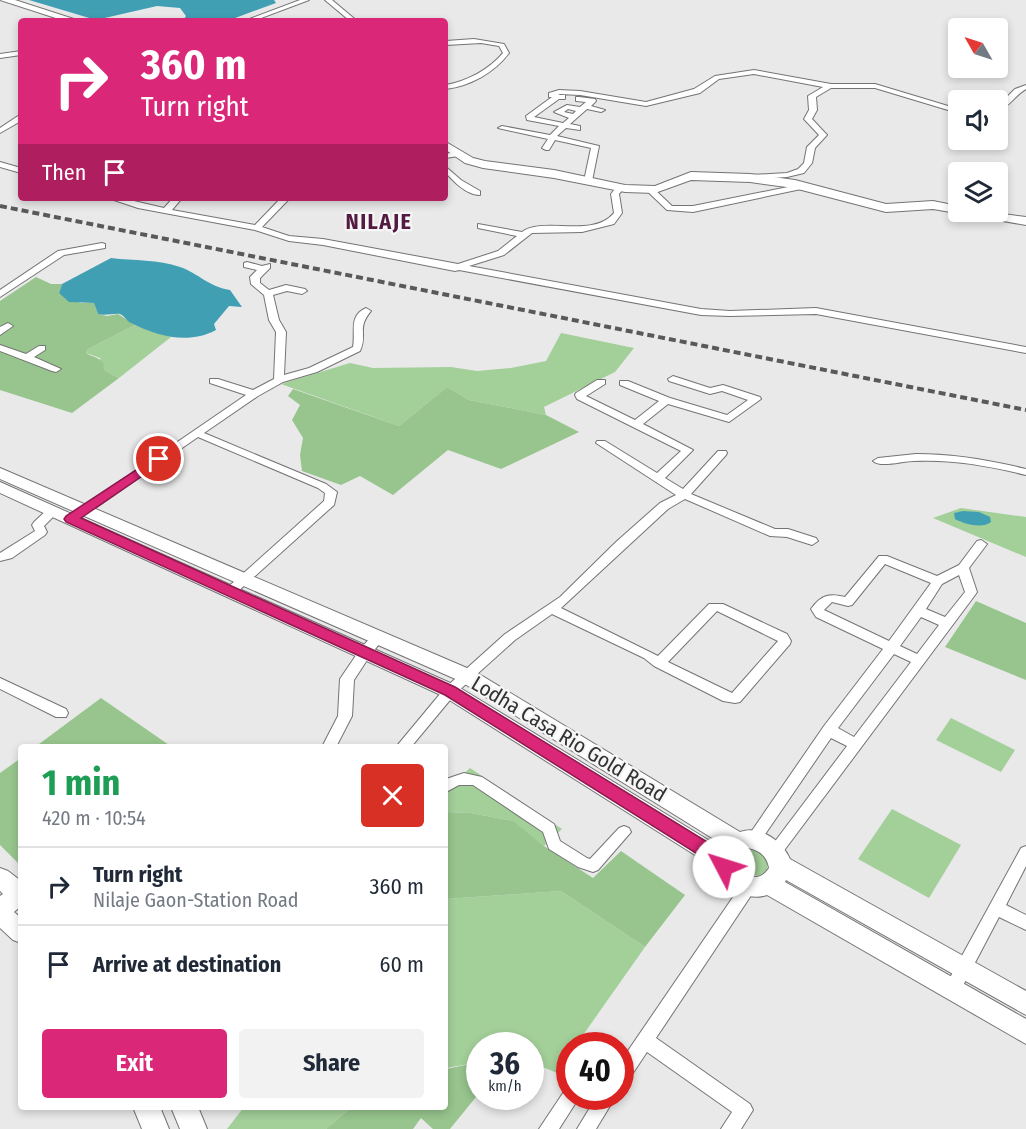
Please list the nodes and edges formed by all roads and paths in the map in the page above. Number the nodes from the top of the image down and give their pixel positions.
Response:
1 (5, 0) edge
2 (306, 0) edge
3 (328, 0) edge
4 (65, 18) edge
5 (255, 18) edge
6 (350, 18) edge
7 (448, 43) edge
8 (18, 53) edge
9 (0, 56) edge
10 (831, 86) junction
11 (448, 87) edge
12 (1026, 87) edge
13 (552, 95) dead end
14 (1008, 101) edge
15 (618, 104) dead end
16 (586, 106) junction
17 (948, 108) edge
18 (601, 110) dead end
19 (9, 115) dead end
20 (18, 117) edge
21 (574, 117) junction
22 (18, 120) edge
23 (565, 125) junction
24 (502, 128) dead end
25 (577, 128) dead end
26 (2, 129) edge
27 (554, 138) junction
28 (570, 143) dead end
29 (546, 148) dead end
30 (449, 152) edge
31 (0, 164) edge
32 (18, 170) edge
33 (448, 171) edge
34 (750, 178) junction
35 (588, 181) junction
36 (803, 186) junction
37 (621, 188) junction
38 (650, 190) junction
39 (477, 193) dead end
40 (126, 201) edge
41 (175, 201) edge
42 (283, 201) edge
43 (948, 208) edge
44 (166, 210) junction
45 (1008, 218) edge
46 (1026, 221) edge
47 (481, 226) dead end
48 (257, 228) junction
49 (522, 235) junction
50 (102, 246) dead end
51 (248, 265) dead end
52 (454, 268) junction
53 (302, 291) dead end
54 (0, 294) edge
55 (268, 294) junction
56 (366, 311) dead end
57 (0, 348) edge
58 (42, 348) dead end
59 (1025, 350) edge
60 (28, 357) junction
61 (56, 369) dead end
62 (279, 380) junction
63 (673, 380) dead end
64 (214, 381) dead end
65 (601, 382) dead end
66 (624, 383) dead end
67 (254, 394) junction
68 (666, 400) junction
69 (637, 423) junction
70 (196, 433) junction
71 (601, 443) dead end
72 (722, 453) dead end
73 (878, 461) dead end
74 (1026, 472) edge
75 (658, 479) junction
76 (1, 486) edge
77 (684, 495) junction
78 (52, 511) junction
79 (78, 514) junction
80 (812, 541) dead end
81 (981, 544) dead end
82 (0, 557) edge
83 (963, 568) junction
84 (938, 581) junction
85 (237, 585) junction
86 (550, 608) junction
87 (919, 611) junction
88 (946, 623) junction
89 (372, 644) junction
90 (890, 648) junction
91 (918, 660) junction
92 (659, 663) junction
93 (467, 676) junction
94 (0, 683) edge
95 (450, 691) junction
96 (61, 713) dead end
97 (829, 730) junction
98 (330, 744) edge
99 (406, 744) edge
100 (855, 744) junction
101 (448, 784) edge
102 (624, 832) dead end
103 (745, 840) junction
104 (1026, 852) edge
105 (723, 861) junction
106 (768, 872) junction
107 (0, 878) edge
108 (18, 892) edge
109 (18, 896) edge
110 (996, 907) junction
111 (0, 911) edge
112 (1026, 923) edge
113 (18, 930) edge
114 (963, 969) junction
115 (952, 990) junction
116 (1026, 1004) edge
117 (1026, 1032) edge
118 (645, 1040) junction
119 (634, 1056) edge
120 (147, 1110) edge
121 (185, 1110) edge
122 (561, 1110) edge
123 (598, 1110) edge
124 (156, 1129) edge
125 (194, 1129) edge
126 (548, 1129) edge
127 (586, 1129) edge
128 (730, 1129) edge

1 - 4 street
2 - 5 street
3 - 6 street
7 - 11 street
8 - 9 street
10 - 13 street
10 - 17 street
10 - 34 street
12 - 14 street
15 - 16 street
16 - 18 street
16 - 21 street
16 - 21 street
16 - 23 street
19 - 20 street
21 - 23 street
22 - 26 street
23 - 25 street
23 - 27 street
24 - 27 street
27 - 28 street
27 - 29 street
27 - 35 street
30 - 35 street
31 - 32 street
33 - 39 street
34 - 36 street
34 - 38 street
35 - 37 street
36 - 38 street
36 - 43 street
37 - 38 street
37 - 49 street
40 - 44 street
41 - 44 street
42 - 48 street
44 - 48 street
45 - 46 street
47 - 49 street
48 - 52 street
49 - 52 street
50 - 54 street
51 - 55 street
52 - 59 street
53 - 55 street
55 - 62 street
56 - 62 street
57 - 60 street
58 - 60 street
60 - 61 street
62 - 67 street
63 - 68 street
64 - 67 street
65 - 69 street
66 - 68 street
67 - 70 street
68 - 69 street
69 - 75 street
70 - 79 street
70 - 85 street
71 - 75 street
72 - 77 street
73 - 74 street
75 - 77 street
76 - 78 street, Lodha Casa Rio Gold Road
76 - 79 street, Lodha Casa Rio Gold Road
77 - 80 street
77 - 86 street
78 - 79 street, Lodha Casa Rio Gold Road
78 - 82 street
79 - 85 street, Lodha Casa Rio Gold Road
81 - 83 street
83 - 84 street
83 - 88 street
84 - 87 street
84 - 90 street
85 - 89 street, Lodha Casa Rio Gold Road
86 - 92 street
86 - 93 street
87 - 88 street
87 - 90 street
88 - 91 street
89 - 93 street, Lodha Casa Rio Gold Road
89 - 95 street, Lodha Casa Rio Gold Road
89 - 98 street
90 - 91 street
90 - 97 street
91 - 100 street
92 - 92 street
93 - 95 street
93 - 103 street, Lodha Casa Rio Gold Road
94 - 96 street
95 - 99 street
95 - 105 street, Lodha Casa Rio Gold Road
97 - 100 street
97 - 103 street
100 - 106 street
101 - 102 street
103 - 105 street
103 - 106 street, Lodha Casa Rio Gold Road
104 - 110 street
105 - 106 street, Lodha Casa Rio Gold Road
106 - 114 street, Lodha Casa Rio Gold Road
106 - 115 street, Lodha Casa Rio Gold Road
106 - 118 street
107 - 108 street
109 - 111 street
110 - 112 street
110 - 114 street
111 - 113 street
114 - 115 street
114 - 116 street, Lodha Casa Rio Gold Road
115 - 117 street, Lodha Casa Rio Gold Road
118 - 119 street
118 - 128 street
120 - 124 street
121 - 125 street
122 - 126 street
123 - 127 street

